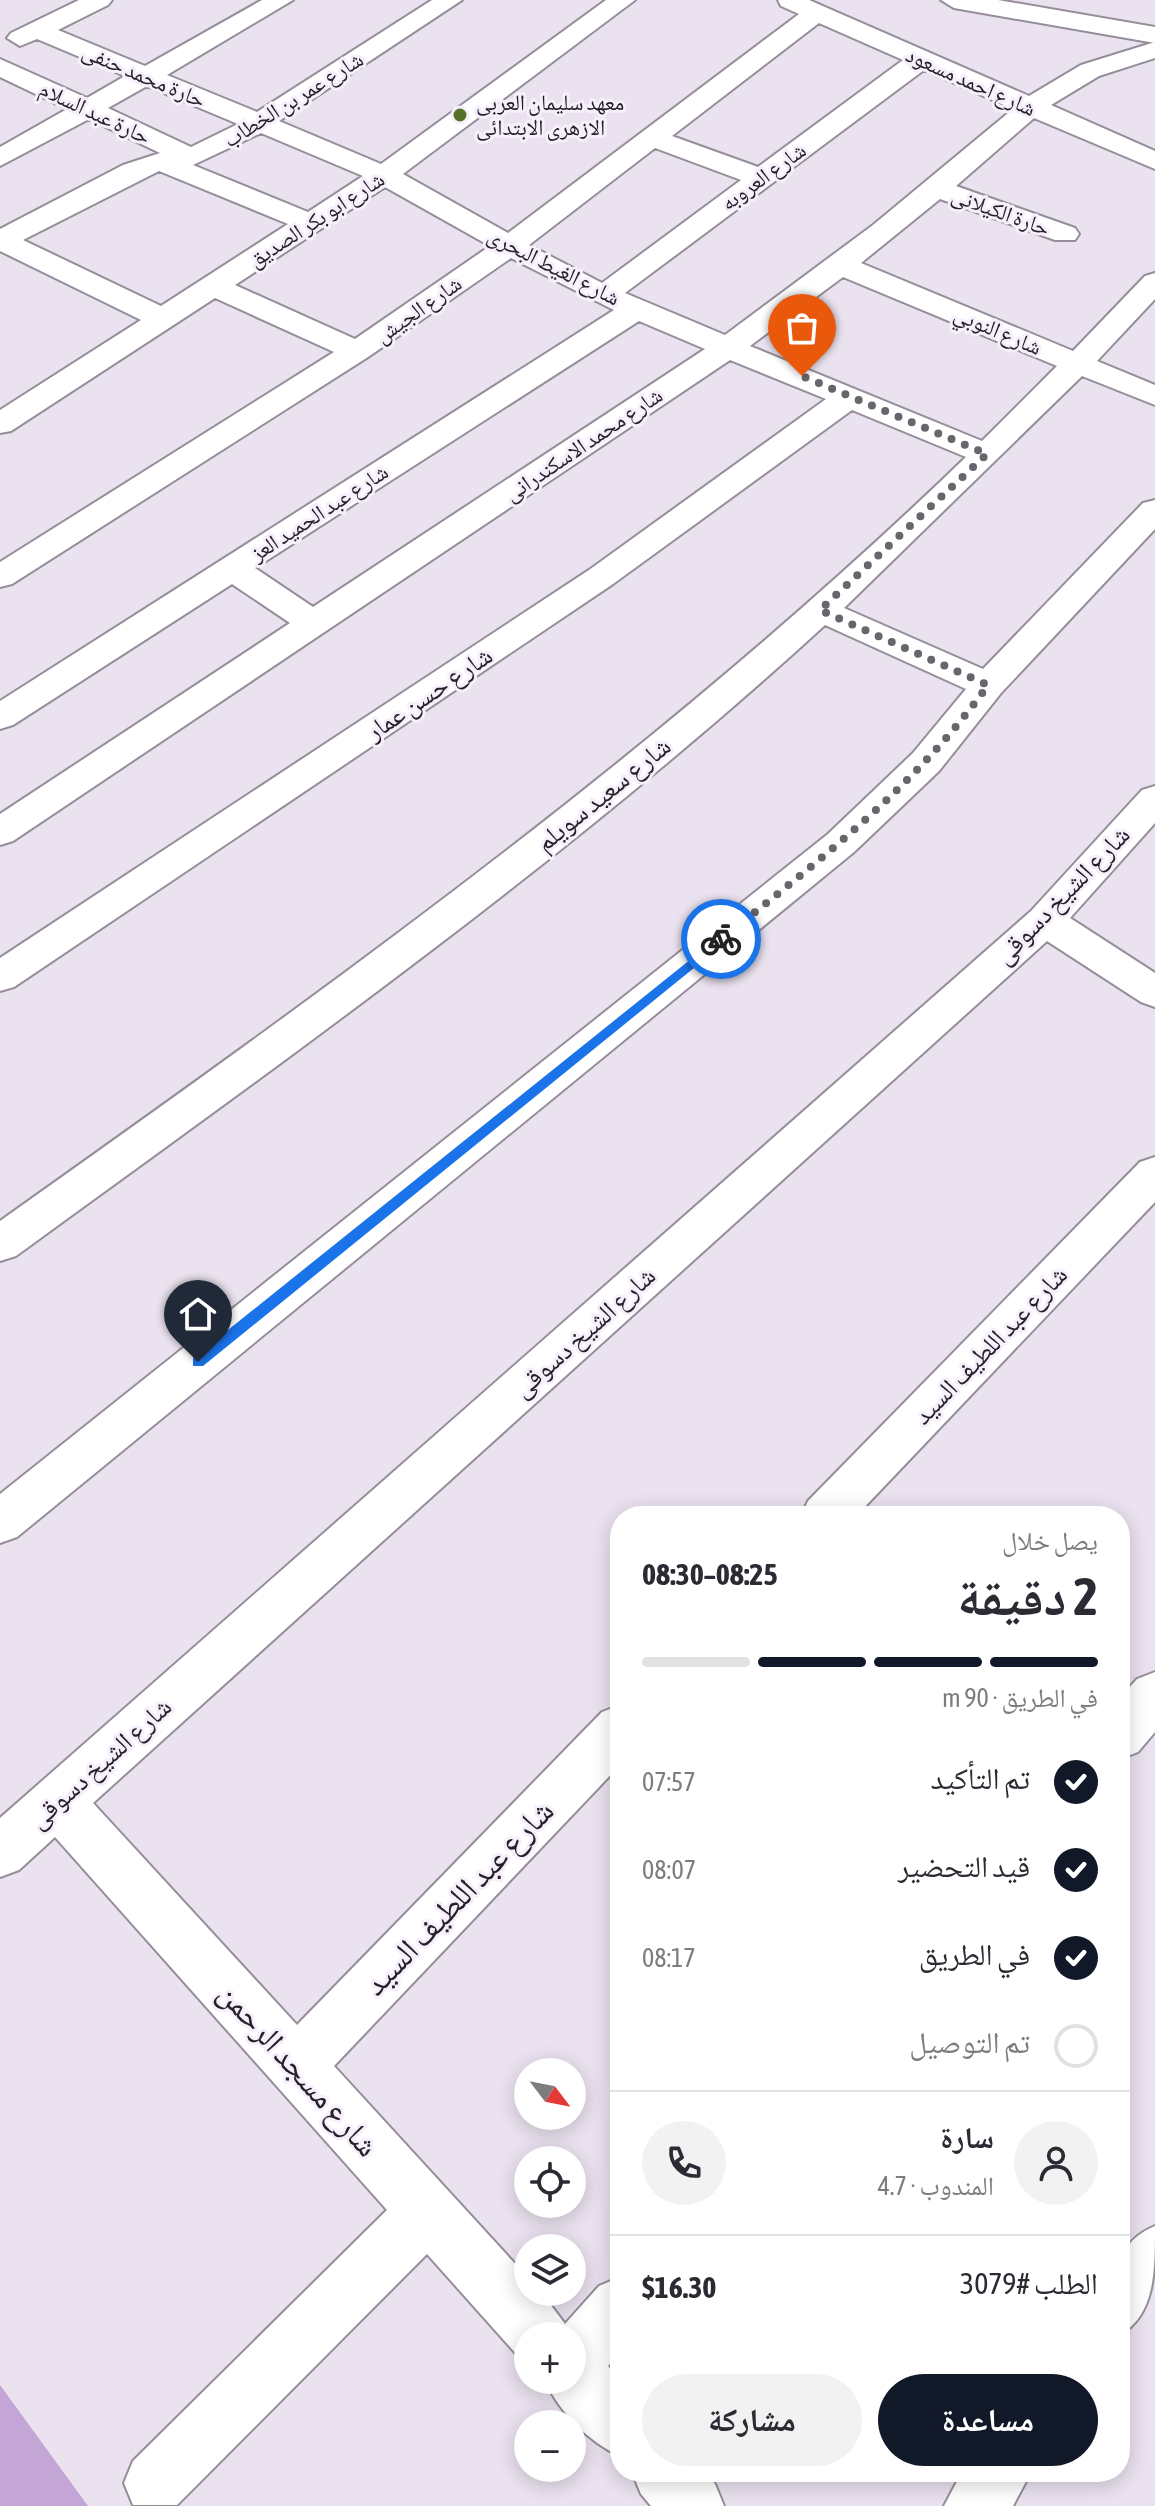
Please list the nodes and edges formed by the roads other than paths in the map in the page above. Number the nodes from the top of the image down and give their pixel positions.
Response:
1 (99, 0) edge
2 (280, 0) edge
3 (449, 0) edge
4 (622, 0) edge
5 (788, 0) edge
6 (954, 0) edge
7 (816, 13) junction
8 (37, 30) junction
9 (1155, 35) edge
10 (0, 48) edge
11 (1155, 50) edge
12 (922, 59) junction
13 (0, 67) edge
14 (149, 77) junction
15 (1028, 107) junction
16 (91, 109) junction
17 (258, 122) junction
18 (653, 138) junction
19 (191, 157) junction
20 (0, 158) edge
21 (160, 161) junction
22 (1155, 161) edge
23 (384, 175) junction
24 (761, 178) junction
25 (936, 188) junction
26 (307, 222) junction
27 (1065, 234) dead end
28 (1, 240) edge
29 (508, 247) junction
30 (841, 265) junction
31 (1155, 282) edge
32 (214, 286) junction
33 (605, 294) junction
34 (638, 308) junction
35 (163, 319) junction
36 (730, 346) junction
37 (357, 351) junction
38 (1078, 364) junction
39 (0, 384) edge
40 (1155, 396) edge
41 (849, 397) junction
42 (33, 403) junction
43 (0, 424) edge
44 (987, 454) junction
45 (1155, 510) edge
46 (232, 568) junction
47 (0, 577) edge
48 (820, 610) junction
49 (313, 623) junction
50 (988, 685) junction
51 (0, 717) edge
52 (1155, 799) edge
53 (0, 832) edge
54 (1045, 921) junction
55 (0, 977) edge
56 (1155, 992) edge
57 (1155, 1174) edge
58 (0, 1244) edge
59 (835, 1506) edge
60 (0, 1522) edge
61 (1155, 1695) edge
62 (1130, 1724) edge
63 (610, 1739) edge
64 (58, 1802) junction
65 (0, 1852) edge
66 (296, 2066) junction
67 (428, 2211) junction
68 (1155, 2256) edge
69 (1130, 2291) edge
70 (610, 2318) edge
71 (527, 2322) edge
72 (586, 2346) edge
73 (586, 2387) edge
74 (610, 2414) edge
75 (672, 2482) edge
76 (993, 2482) edge
77 (155, 2483) dead end
78 (693, 2506) edge
79 (975, 2506) edge

1 - 8 street
2 - 14 street
3 - 17 street, شارع عمر بن الخطاب
4 - 23 street, شارع ابو بكر الصديق
5 - 7 street, شارع احمد مسعود
6 - 9 street
7 - 12 street, شارع احمد مسعود
7 - 18 street, شارع الجيش
8 - 10 street
8 - 14 street, حارة محمد حنفى
11 - 15 street, شارع محمد الاسكندرانى
12 - 15 street, شارع احمد مسعود
12 - 24 street, شارع العروبه
13 - 16 street, حارة عبد السلام
14 - 16 street
14 - 17 street, حارة محمد حنفى
15 - 22 street, شارع احمد مسعود
15 - 25 street, شارع محمد الاسكندرانى
16 - 19 street, حارة عبد السلام
16 - 20 street
17 - 19 street, شارع عمر بن الخطاب
17 - 23 street, حارة محمد حنفى
18 - 24 street
18 - 29 street, شارع الجيش
19 - 21 street, شارع عمر بن الخطاب
21 - 26 street
21 - 28 street, شارع عمر بن الخطاب
23 - 26 street, شارع ابو بكر الصديق
23 - 29 street, شارع الغيط البحرى
24 - 33 street, شارع العروبه
25 - 27 street, حارة الكيلانى
25 - 30 street, شارع محمد الاسكندرانى
26 - 32 street, شارع ابو بكر الصديق
28 - 35 street
29 - 33 street, شارع الغيط البحرى
29 - 37 street, شارع الجيش
30 - 36 street, شارع محمد الاسكندرانى
30 - 38 street, شارع النوبي
31 - 38 street, شارع سعيد سويلم
32 - 35 street, شارع ابو بكر الصديق
32 - 37 street
33 - 34 street, شارع الغيط البحرى
34 - 36 street, شارع الغيط البحرى
34 - 46 street, شارع عبد الحميد العز
35 - 42 street, شارع ابو بكر الصديق
36 - 41 street, شارع الغيط البحرى
36 - 49 street, شارع محمد الاسكندرانى
37 - 47 street, شارع الجيش
38 - 40 street, شارع النوبي
38 - 44 street, شارع سعيد سويلم
39 - 42 street
41 - 44 street, شارع الغيط البحرى
41 - 55 street, شارع حسن عمار
42 - 43 street, شارع ابو بكر الصديق
44 - 48 street, شارع سعيد سويلم
45 - 50 street
46 - 49 street
46 - 51 street, شارع عبد الحميد العز
48 - 50 street
48 - 58 street, شارع سعيد سويلم
49 - 53 street, شارع محمد الاسكندرانى
50 - 60 street
52 - 54 street, شارع الشيخ دسوقى
54 - 56 street
54 - 64 street, شارع الشيخ دسوقى
57 - 59 street, شارع عبد اللطيف السيد
61 - 62 street
63 - 66 street, شارع عبد اللطيف السيد
64 - 65 street, شارع الشيخ دسوقى
64 - 66 street, شارع مسجد الرحمن
66 - 67 street, شارع مسجد الرحمن
67 - 71 street, شارع مسجد الرحمن
67 - 77 street
68 - 69 street
70 - 72 street
73 - 74 street
75 - 78 street
76 - 79 street

